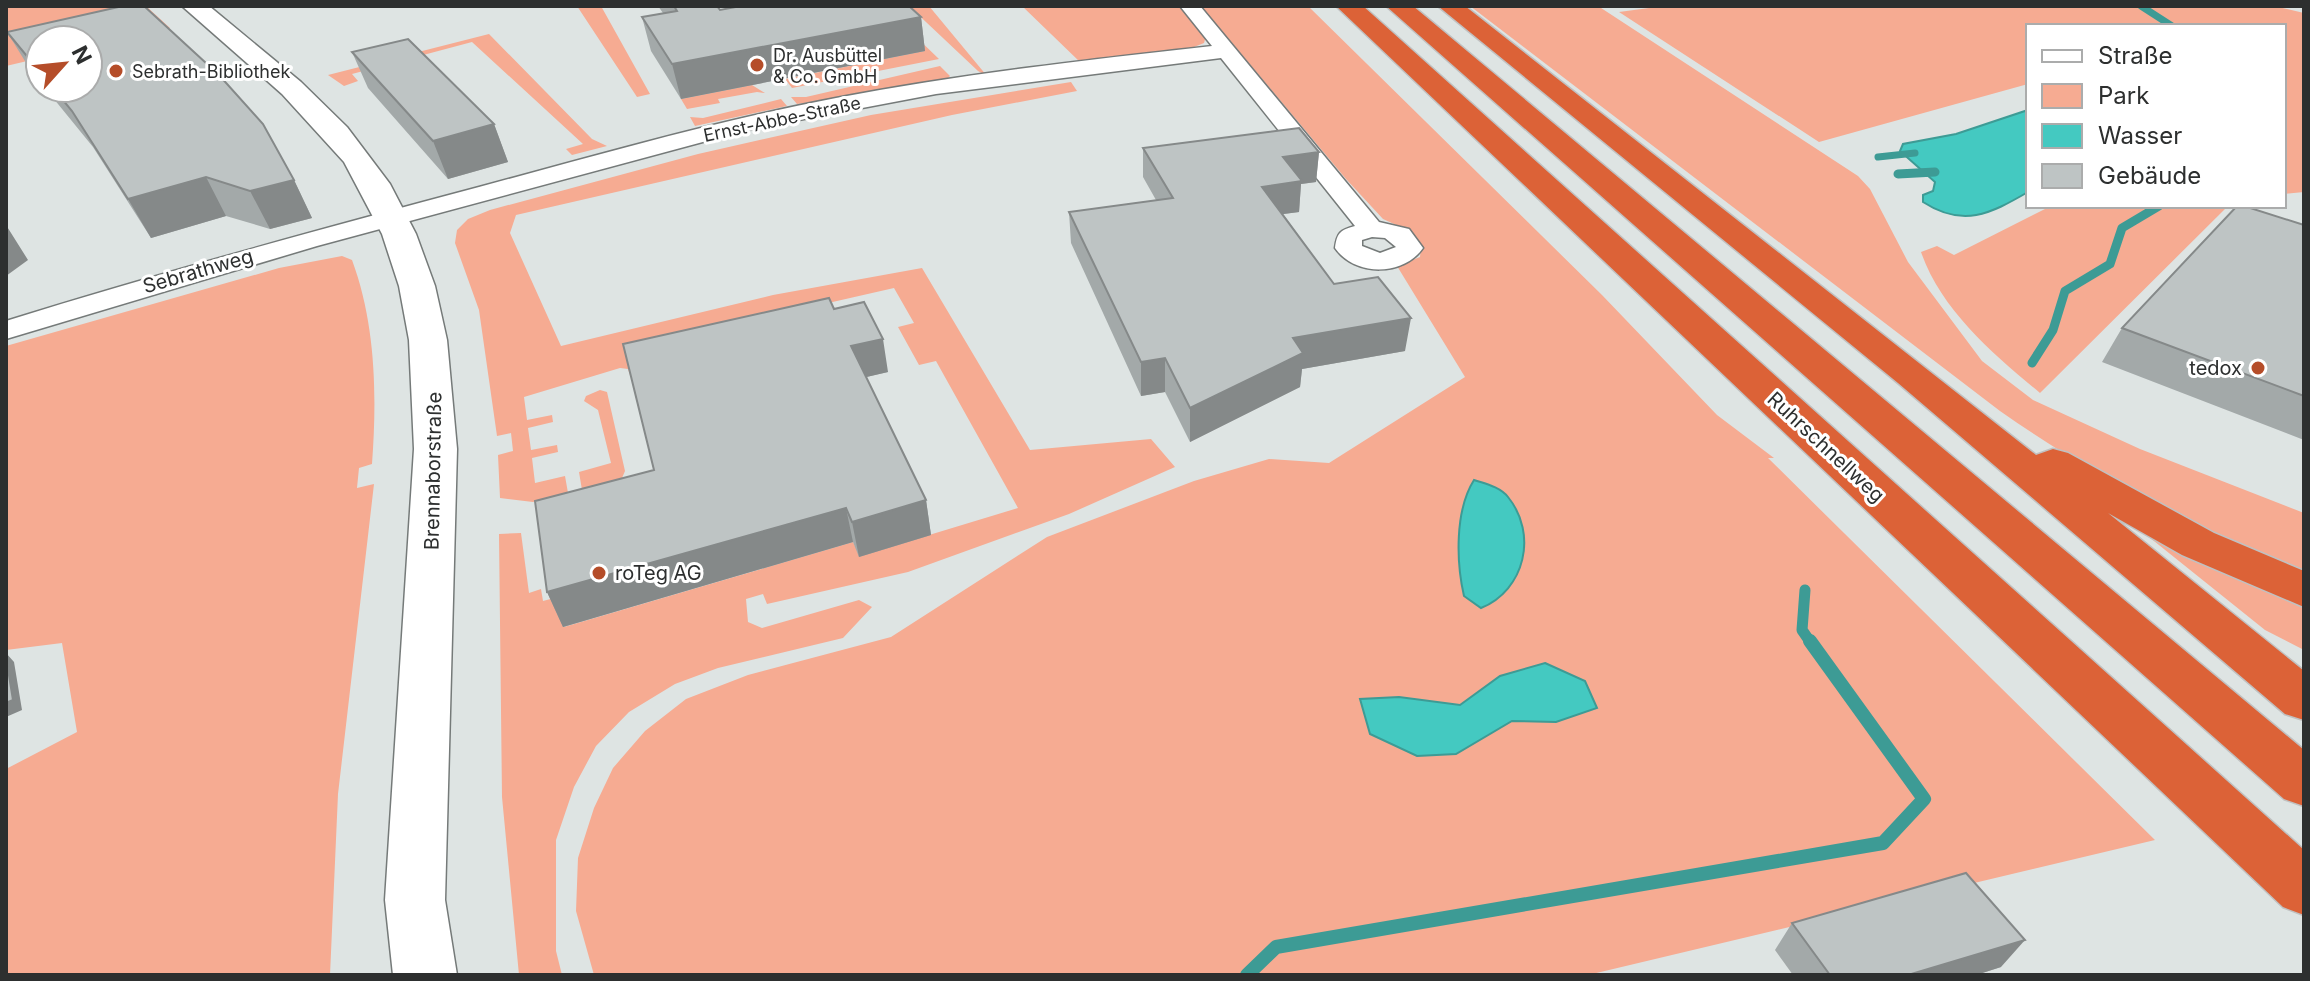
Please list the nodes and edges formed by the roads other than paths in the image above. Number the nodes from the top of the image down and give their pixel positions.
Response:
1 (194, 6) edge
2 (1190, 6) edge
3 (1348, 6) edge
4 (1398, 6) edge
5 (1450, 6) edge
6 (1226, 51) junction
7 (391, 217) junction
8 (1371, 229) dead end
9 (6, 330) edge
10 (1912, 375) junction
11 (2304, 590) edge
12 (2304, 700) edge
13 (2304, 783) edge
14 (2304, 888) edge
15 (425, 975) edge

1 - 7 main road, Brennaborstraße
2 - 6 street
3 - 14 highway, Ruhrschnellweg
4 - 13 highway
5 - 10 highway
6 - 7 street, Ernst-Abbe-Straße
6 - 8 street
7 - 9 street, Sebrathweg
7 - 15 main road, Brennaborstraße
10 - 11 highway
10 - 12 highway

